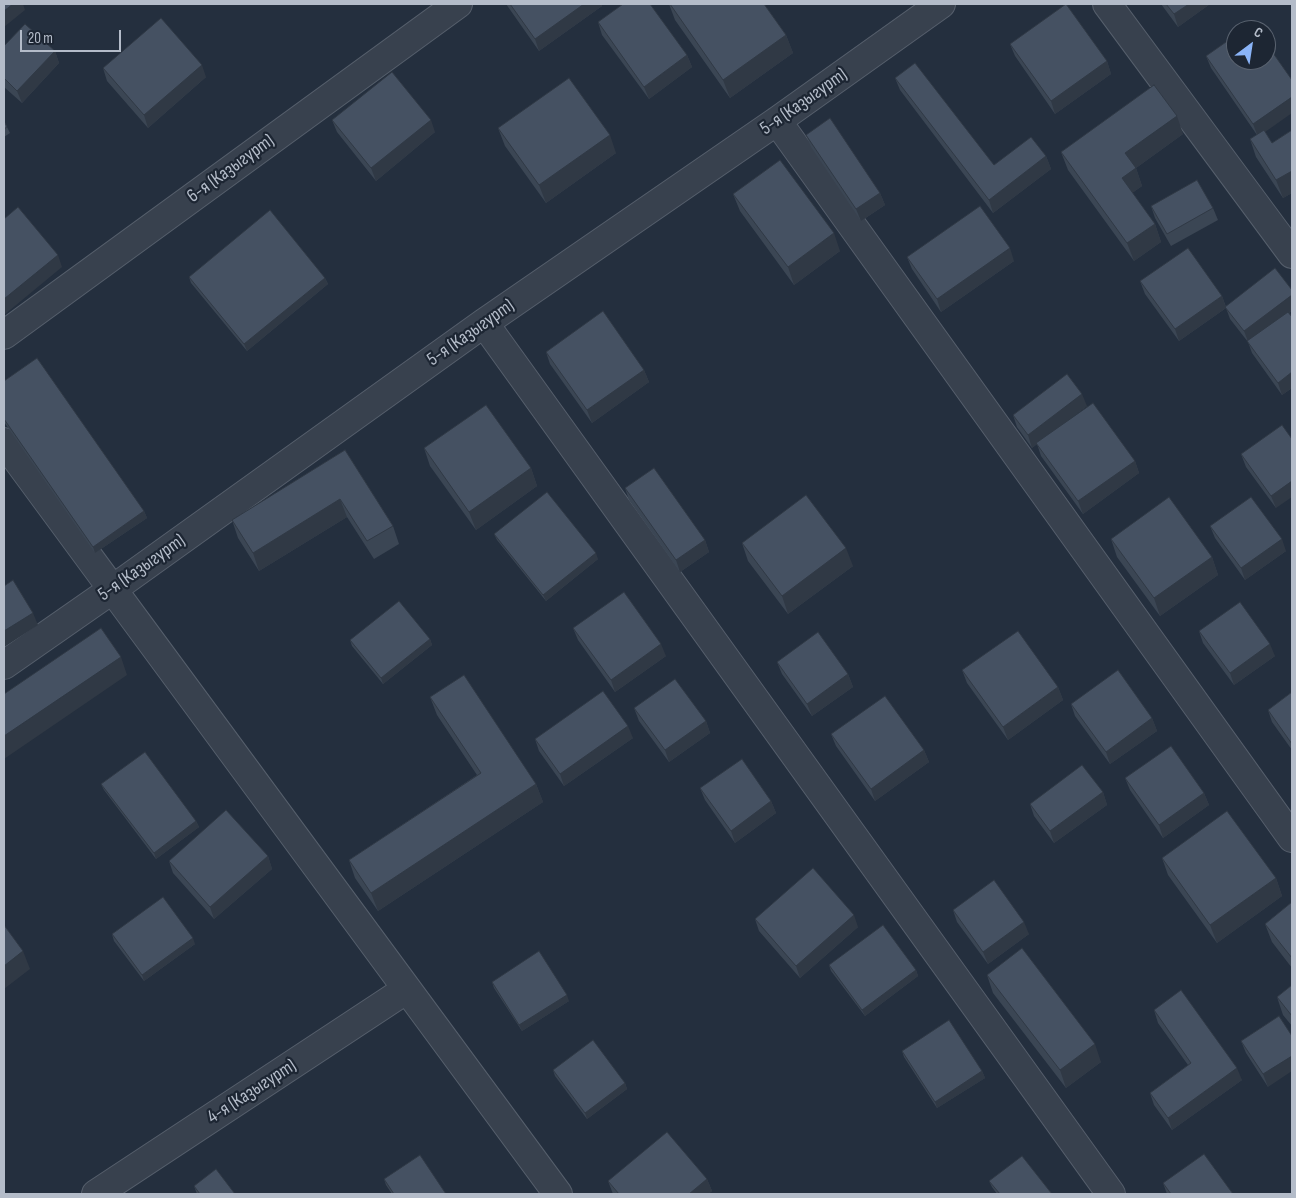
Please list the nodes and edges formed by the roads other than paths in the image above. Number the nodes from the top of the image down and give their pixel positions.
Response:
1 (458, 4) edge
2 (941, 4) edge
3 (1107, 4) edge
4 (777, 121) junction
5 (1292, 254) edge
6 (484, 323) junction
7 (4, 334) edge
8 (4, 442) edge
9 (113, 589) junction
10 (4, 665) edge
11 (1292, 838) edge
12 (407, 989) junction
13 (96, 1194) edge
14 (558, 1194) edge
15 (1111, 1194) edge

1 - 7 street, 6-я (Казыгурт)
2 - 4 street, 5-я (Казыгурт)
3 - 5 street
4 - 6 street, 5-я (Казыгурт)
4 - 11 street
6 - 9 street, 5-я (Казыгурт)
6 - 15 street
8 - 9 street
9 - 10 street, 5-я (Казыгурт)
9 - 12 street
12 - 13 street, 4-я (Казыгурт)
12 - 14 street

